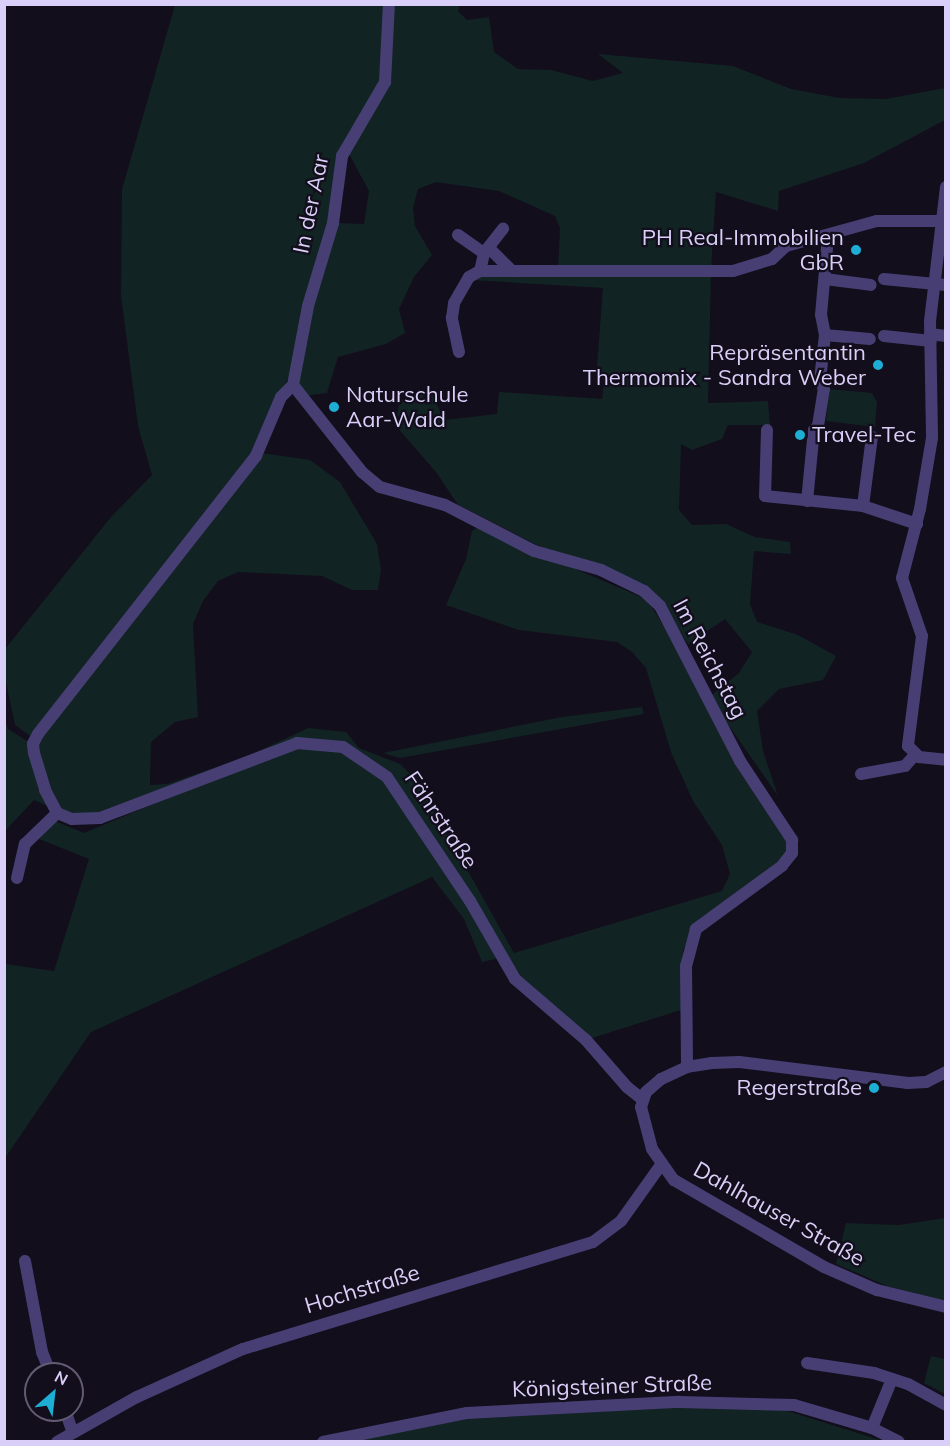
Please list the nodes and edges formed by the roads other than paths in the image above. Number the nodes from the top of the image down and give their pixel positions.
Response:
1 (389, 4) edge
2 (945, 186) edge
3 (940, 221) junction
4 (502, 229) dead end
5 (458, 235) dead end
6 (828, 237) junction
7 (486, 251) junction
8 (480, 271) junction
9 (512, 271) junction
10 (825, 279) junction
11 (884, 279) dead end
12 (939, 284) edge
13 (872, 285) dead end
14 (825, 335) junction
15 (884, 336) dead end
16 (945, 336) edge
17 (931, 337) junction
18 (870, 339) dead end
19 (459, 352) dead end
20 (294, 385) junction
21 (767, 430) dead end
22 (872, 437) dead end
23 (807, 501) junction
24 (863, 506) junction
25 (916, 524) junction
26 (915, 755) junction
27 (945, 760) edge
28 (861, 774) dead end
29 (57, 813) junction
30 (16, 878) dead end
31 (687, 1067) junction
32 (945, 1072) edge
33 (642, 1100) junction
34 (661, 1166) junction
35 (25, 1261) dead end
36 (945, 1307) edge
37 (46, 1362) edge
38 (807, 1363) dead end
39 (892, 1379) junction
40 (945, 1405) edge
41 (70, 1422) edge
42 (872, 1428) junction
43 (74, 1432) junction
44 (57, 1442) edge
45 (323, 1442) edge
46 (899, 1442) edge

1 - 20 street, In der Aar
2 - 3 street
3 - 6 street
3 - 12 street
4 - 7 street
5 - 7 street
6 - 9 street
6 - 10 street
7 - 8 street
7 - 9 street
8 - 9 street
8 - 19 street
10 - 13 street
10 - 14 street
11 - 12 street
12 - 17 street
14 - 18 street
14 - 23 street
15 - 17 street
16 - 17 street
17 - 25 street
20 - 29 street
20 - 31 street, Im Reichstag
21 - 23 street
22 - 24 street
23 - 24 street
24 - 25 street
25 - 26 street
26 - 27 street
26 - 28 street
29 - 30 street
29 - 33 street, Fährstraße
31 - 32 street
31 - 33 street
33 - 34 street, Dahlhauser Straße
34 - 36 street, Dahlhauser Straße
34 - 43 street, Hochstraße
35 - 37 street
38 - 39 street
39 - 40 street
39 - 42 street
41 - 43 street
42 - 45 street, Königsteiner Straße
42 - 46 street, Königsteiner Straße
43 - 44 street, Hochstraße

